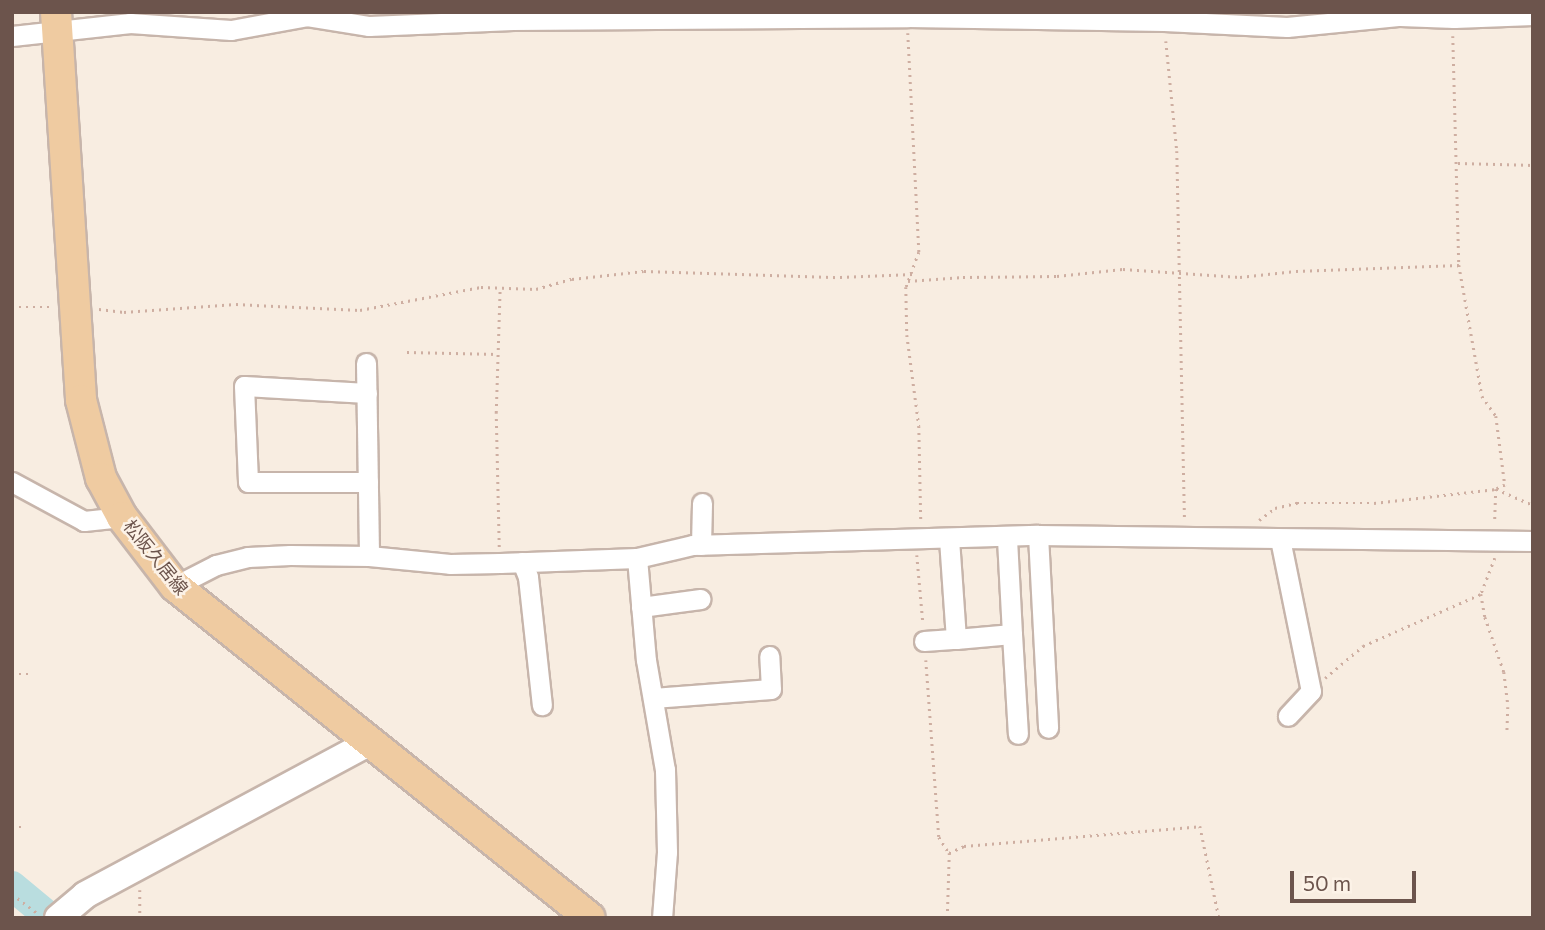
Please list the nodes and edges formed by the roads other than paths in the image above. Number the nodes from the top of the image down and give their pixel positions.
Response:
1 (1533, 15) edge
2 (57, 22) edge
3 (12, 36) edge
4 (366, 363) dead end
5 (367, 393) junction
6 (12, 482) edge
7 (368, 482) junction
8 (702, 503) dead end
9 (122, 517) junction
10 (1038, 535) junction
11 (1007, 537) junction
12 (949, 539) junction
13 (1280, 539) junction
14 (1533, 541) edge
15 (701, 545) junction
16 (369, 555) junction
17 (637, 558) junction
18 (522, 562) junction
19 (175, 586) junction
20 (700, 600) dead end
21 (641, 607) junction
22 (1012, 634) junction
23 (956, 639) junction
24 (925, 641) road end
25 (769, 656) dead end
26 (653, 698) junction
27 (542, 705) dead end
28 (1288, 716) dead end
29 (1048, 728) dead end
30 (1018, 734) dead end
31 (370, 742) junction
32 (58, 918) edge
33 (590, 918) edge
34 (662, 918) edge

1 - 2 street
2 - 3 street
2 - 9 main road, 松阪久居線
4 - 5 street
5 - 7 street
5 - 7 street
6 - 9 street
7 - 16 street
8 - 15 street
9 - 19 main road, 松阪久居線
10 - 11 street
10 - 13 street
10 - 29 street
11 - 12 street
11 - 22 street
12 - 15 street
12 - 23 street
13 - 14 street
13 - 28 street
15 - 17 street
16 - 18 street
16 - 19 street
17 - 18 street
17 - 21 street
18 - 27 street
19 - 31 main road, 松阪久居線
20 - 21 street
21 - 26 street
22 - 23 street
22 - 30 street
23 - 24 street
25 - 26 street
26 - 34 street
31 - 32 street
31 - 33 main road, 松阪久居線

